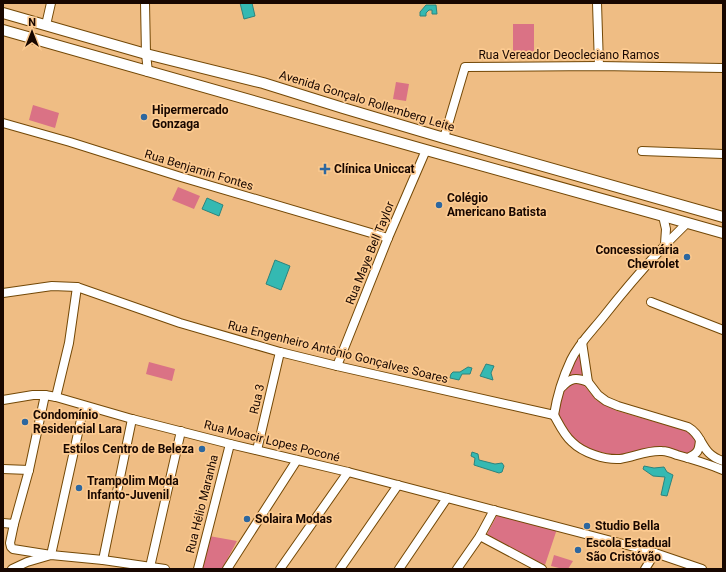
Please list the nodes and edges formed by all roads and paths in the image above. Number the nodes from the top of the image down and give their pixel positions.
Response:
1 (51, 3) edge
2 (145, 3) edge
3 (597, 3) edge
4 (3, 13) edge
5 (46, 24) junction
6 (3, 30) edge
7 (146, 54) junction
8 (599, 66) junction
9 (723, 68) edge
10 (148, 72) junction
11 (3, 123) edge
12 (444, 138) junction
13 (426, 150) junction
14 (642, 151) dead end
15 (723, 154) edge
16 (663, 216) junction
17 (723, 217) edge
18 (687, 223) junction
19 (723, 233) edge
20 (388, 238) junction
21 (665, 244) junction
22 (77, 287) junction
23 (3, 293) edge
24 (651, 302) dead end
25 (723, 330) edge
26 (582, 342) junction
27 (280, 352) junction
28 (337, 366) junction
29 (588, 382) junction
30 (560, 389) junction
31 (45, 395) junction
32 (56, 397) junction
33 (3, 400) edge
34 (84, 406) junction
35 (554, 415) junction
36 (132, 419) junction
37 (181, 431) junction
38 (700, 440) junction
39 (230, 444) junction
40 (257, 450) junction
41 (688, 458) junction
42 (297, 460) junction
43 (723, 461) edge
44 (3, 469) edge
45 (29, 470) junction
46 (723, 470) edge
47 (348, 472) junction
48 (398, 485) junction
49 (447, 498) junction
50 (494, 510) junction
51 (3, 524) edge
52 (14, 524) junction
53 (480, 536) junction
54 (655, 553) junction
55 (51, 555) junction
56 (103, 560) junction
57 (150, 567) junction
58 (12, 569) edge
59 (165, 569) edge
60 (198, 569) edge
61 (226, 569) edge
62 (280, 569) edge
63 (340, 569) edge
64 (399, 569) edge
65 (457, 569) edge
66 (542, 569) edge
67 (645, 569) edge
68 (702, 569) edge

1 - 5 street
2 - 7 street
3 - 8 street
4 - 5 main road, Avenida Gonçalo Rollemberg Leite
5 - 7 main road, Avenida Gonçalo Rollemberg Leite
6 - 10 main road
7 - 10 street
7 - 12 main road, Avenida Gonçalo Rollemberg Leite
8 - 9 street, Rua Vereador Deocleciano Ramos
8 - 12 street, Rua Vereador Deocleciano Ramos
10 - 13 main road
11 - 20 street, Rua Benjamin Fontes
12 - 17 main road, Avenida Gonçalo Rollemberg Leite
13 - 16 main road
13 - 20 street, Rua Maye Bell Taylor
14 - 15 street
16 - 18 main road
16 - 21 street
18 - 19 main road
18 - 21 street
20 - 28 street, Rua Maye Bell Taylor
21 - 26 street
22 - 23 street, Rua Engenheiro Antônio Gonçalves Soares
22 - 27 street, Rua Engenheiro Antônio Gonçalves Soares
22 - 32 street
24 - 25 street
26 - 29 street
26 - 30 street
27 - 28 street, Rua Engenheiro Antônio Gonçalves Soares
27 - 40 street, Rua 3
28 - 35 street, Rua Engenheiro Antônio Gonçalves Soares
29 - 30 street
29 - 38 street
30 - 35 street
31 - 32 street, Rua Moacir Lopes Poconé
31 - 33 street, Rua Moacir Lopes Poconé
31 - 45 street
32 - 34 street, Rua Moacir Lopes Poconé
34 - 36 street, Rua Moacir Lopes Poconé
34 - 55 street
35 - 41 street
36 - 37 street, Rua Moacir Lopes Poconé
36 - 56 street
37 - 39 street, Rua Moacir Lopes Poconé
37 - 57 street
38 - 41 street
38 - 43 street
39 - 40 street, Rua Moacir Lopes Poconé
39 - 60 street, Rua Hélio Maranha
40 - 42 street, Rua Moacir Lopes Poconé
41 - 46 street
42 - 47 street, Rua Moacir Lopes Poconé
42 - 61 street
44 - 45 street
45 - 52 street
47 - 48 street, Rua Moacir Lopes Poconé
47 - 62 street
48 - 49 street, Rua Moacir Lopes Poconé
48 - 63 street
49 - 50 street, Rua Moacir Lopes Poconé
49 - 64 street
50 - 53 street
50 - 54 street, Rua Moacir Lopes Poconé
51 - 52 street
52 - 55 street
53 - 65 street
53 - 66 street
54 - 67 street
54 - 68 street, Rua Moacir Lopes Poconé
55 - 56 street
55 - 58 street
56 - 57 street
57 - 59 street

